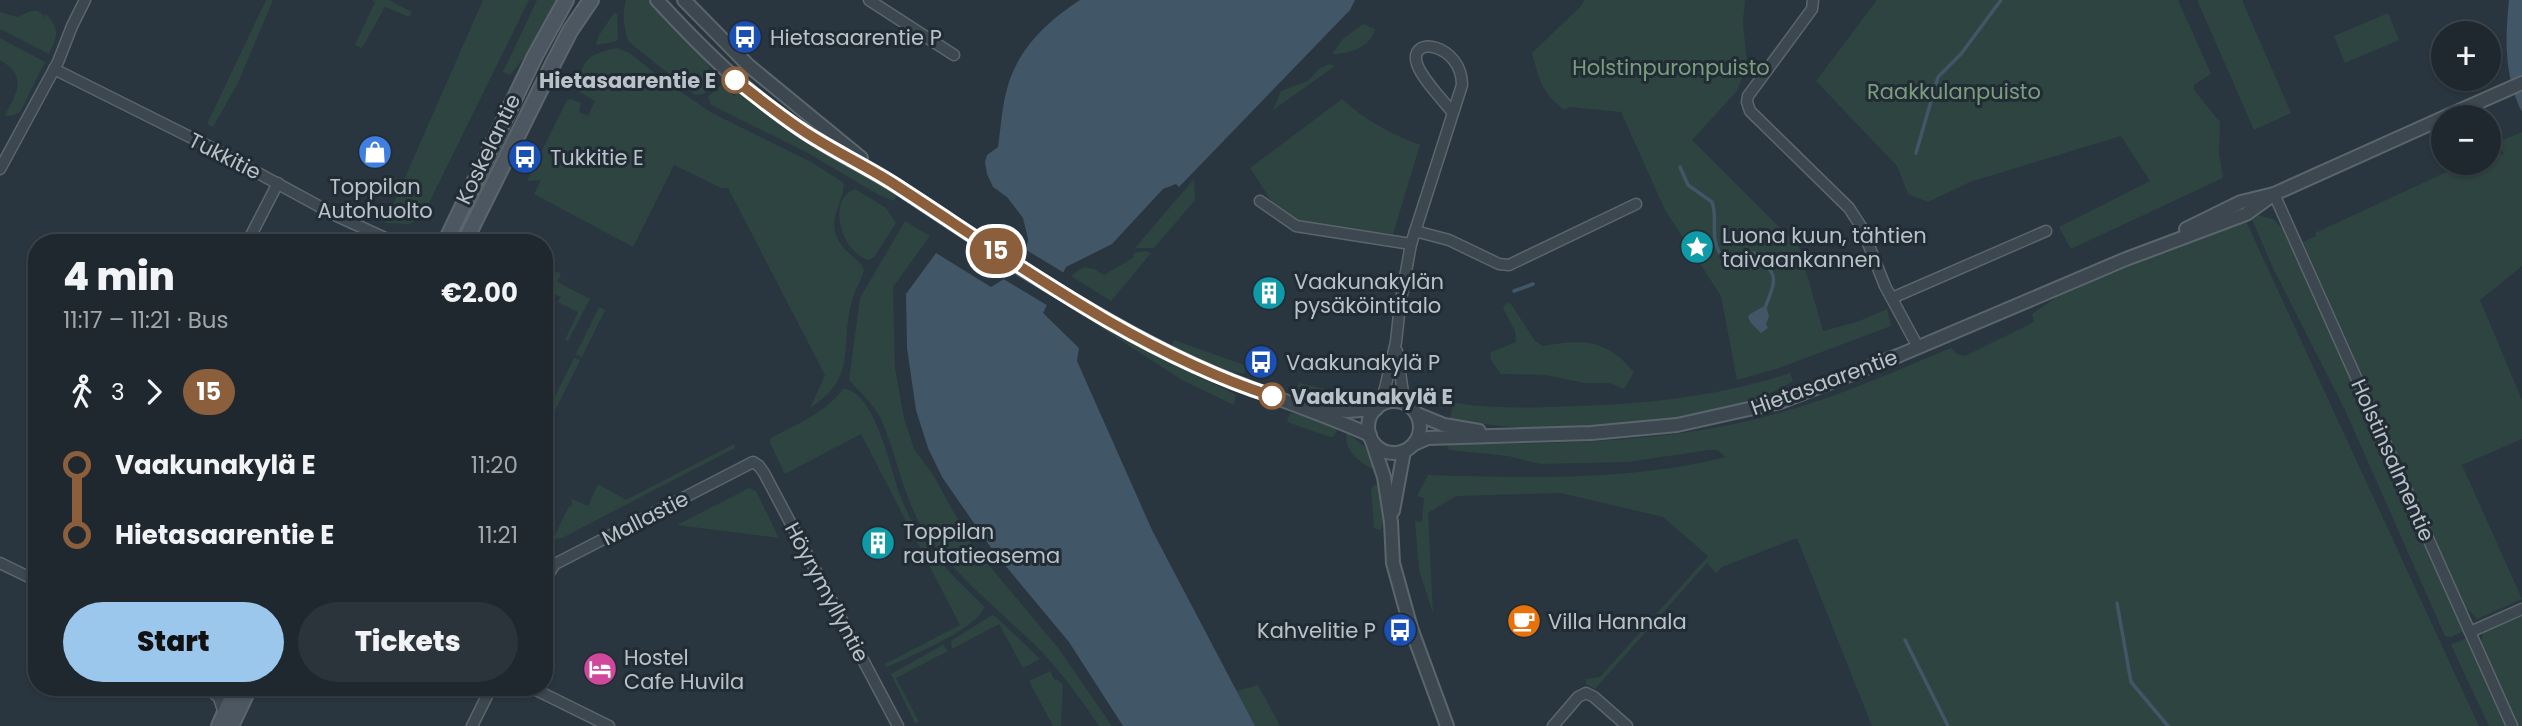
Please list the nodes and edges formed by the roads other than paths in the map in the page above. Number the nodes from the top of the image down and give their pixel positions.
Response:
1 (85, 0) edge
2 (566, 0) edge
3 (591, 0) edge
4 (657, 0) edge
5 (684, 0) edge
6 (869, 0) edge
7 (1813, 0) edge
8 (954, 55) dead end
9 (54, 69) junction
10 (2517, 85) edge
11 (2473, 105) edge
12 (1453, 113) junction
13 (2431, 124) edge
14 (0, 169) edge
15 (891, 182) junction
16 (278, 183) junction
17 (2274, 194) junction
18 (1260, 201) dead end
19 (1636, 204) dead end
20 (1415, 231) junction
21 (2046, 231) dead end
22 (252, 234) edge
23 (376, 234) edge
24 (449, 234) edge
25 (468, 234) edge
26 (1411, 244) junction
27 (1892, 299) junction
28 (1396, 342) junction
29 (1918, 347) junction
30 (1296, 404) junction
31 (1379, 407) junction
32 (1412, 410) junction
33 (1504, 436) junction
34 (1371, 438) junction
35 (1409, 448) junction
36 (753, 462) joint
37 (1391, 522) junction
38 (0, 563) edge
39 (555, 564) joint
40 (553, 567) edge
41 (28, 577) edge
42 (2522, 610) edge
43 (2470, 632) junction
44 (217, 696) edge
45 (233, 696) edge
46 (243, 696) edge
47 (487, 696) edge
48 (548, 696) edge
49 (225, 722) edge
50 (472, 726) edge
51 (609, 726) edge
52 (898, 726) edge
53 (1447, 726) edge
54 (1553, 726) edge
55 (1627, 726) edge
56 (2512, 726) edge

1 - 9 street
2 - 24 main road, Koskelantie
3 - 25 main road, Koskelantie
4 - 15 street
5 - 15 street
6 - 8 street
7 - 27 street
9 - 14 street
9 - 16 street, Tukkitie
10 - 11 street, Hietasaarentie
12 - 12 street
12 - 20 street
13 - 17 street, Hietasaarentie
15 - 30 street
16 - 22 street
16 - 23 street, Tukkitie
17 - 29 street, Hietasaarentie
17 - 43 street, Holstinsalmentie
18 - 26 street
19 - 20 street
20 - 26 street
21 - 27 street
26 - 28 street
27 - 29 street
28 - 31 street
28 - 32 street
29 - 33 street, Hietasaarentie
30 - 31 street
30 - 34 street
31 - 32 street
31 - 34 street
32 - 33 street, Hietasaarentie
32 - 35 street
33 - 35 street, Hietasaarentie
34 - 35 street
34 - 37 street
35 - 37 street
36 - 39 street, Mallastie
36 - 52 street, Höyrymyllyntie
37 - 53 street
38 - 41 street
39 - 40 street, Mallastie
42 - 43 street
43 - 56 street, Holstinsalmentie
44 - 49 street
45 - 49 main road
46 - 49 main road
47 - 50 street
48 - 51 street
54 - 55 street

